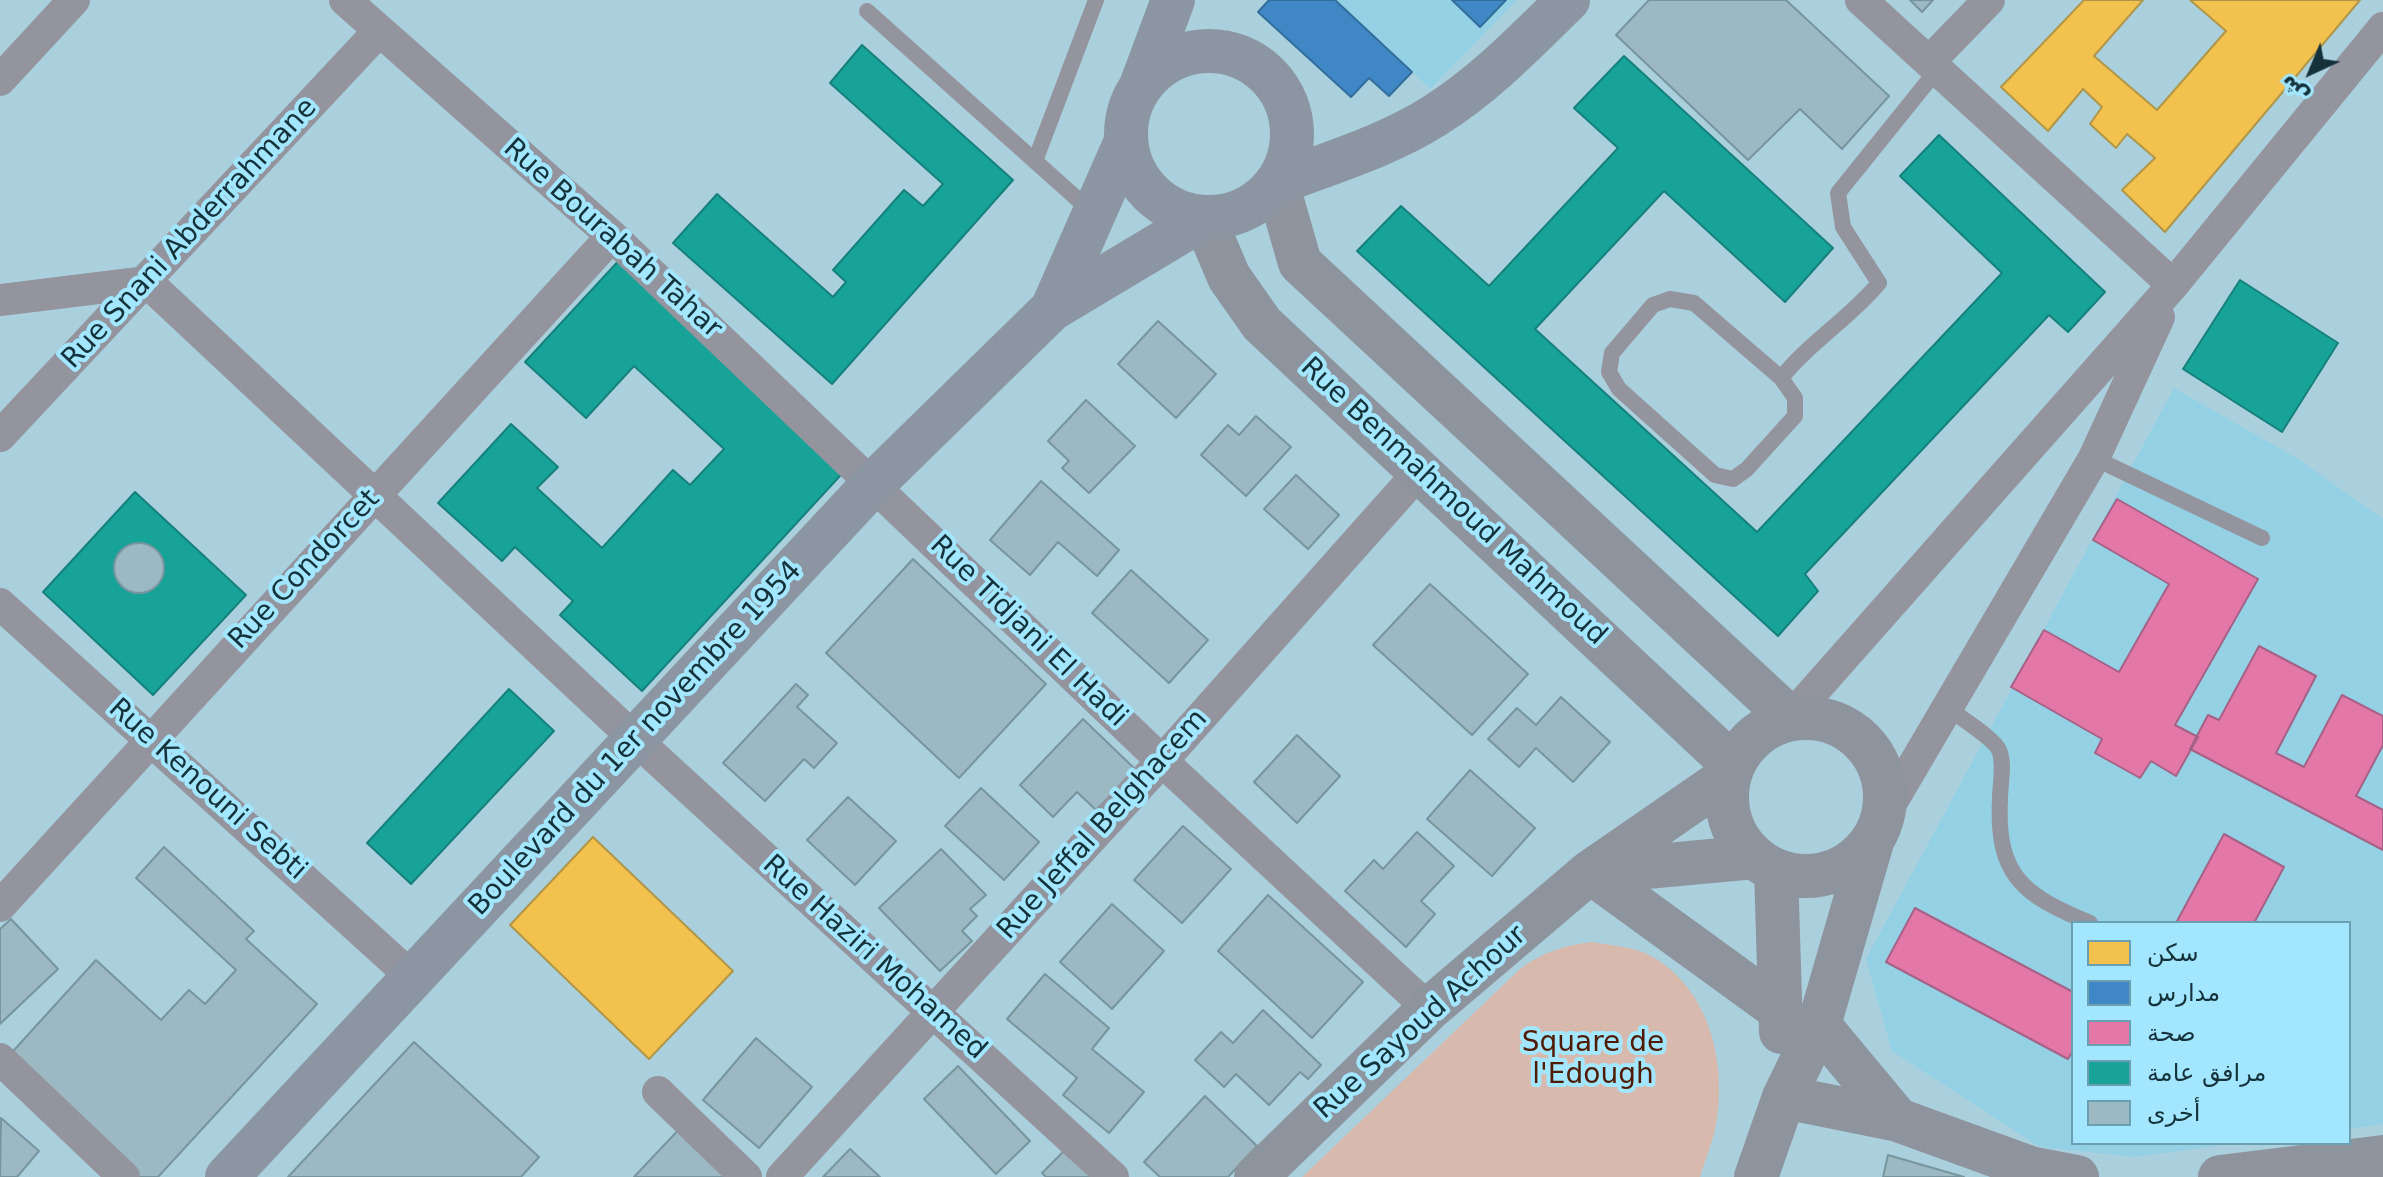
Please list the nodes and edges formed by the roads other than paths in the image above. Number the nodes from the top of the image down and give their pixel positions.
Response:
1 (74, 0) edge
2 (345, 0) edge
3 (1096, 0) edge
4 (1173, 0) edge
5 (1568, 0) edge
6 (1861, 0) edge
7 (1989, 0) edge
8 (867, 11) dead end
9 (2383, 28) edge
10 (379, 31) junction
11 (1933, 66) junction
12 (0, 80) edge
13 (1141, 86) junction
14 (1126, 141) junction
15 (1035, 161) junction
16 (1277, 183) junction
17 (1094, 214) junction
18 (1204, 218) junction
19 (612, 236) junction
20 (147, 282) junction
21 (2173, 285) junction
22 (0, 300) edge
23 (1052, 309) junction
24 (1781, 378) junction
25 (0, 436) edge
26 (2094, 458) junction
27 (1421, 470) junction
28 (873, 484) junction
29 (374, 495) junction
30 (2262, 538) dead end
31 (0, 604) edge
32 (1948, 708) junction
33 (1790, 718) junction
34 (150, 737) junction
35 (636, 740) junction
36 (1162, 761) junction
37 (1731, 770) junction
38 (1877, 830) junction
39 (1765, 864) junction
40 (1590, 872) junction
41 (0, 906) edge
42 (2085, 921) edge
43 (413, 978) junction
44 (1429, 1009) junction
45 (934, 1012) junction
46 (1800, 1018) junction
47 (0, 1059) edge
48 (658, 1092) dead end
49 (1784, 1097) junction
50 (1898, 1120) junction
51 (2383, 1157) edge
52 (786, 1175) edge
53 (124, 1177) edge
54 (227, 1177) edge
55 (746, 1177) edge
56 (1113, 1177) edge
57 (1256, 1177) edge
58 (1756, 1177) edge
59 (2077, 1177) edge
60 (2220, 1177) edge

1 - 12 street
2 - 10 street, Rue Bourabah Tahar
3 - 15 lane
4 - 13 main road
5 - 16 main road
6 - 11 street
7 - 11 street
8 - 15 lane
9 - 21 street
10 - 19 street, Rue Bourabah Tahar
10 - 20 street, Rue Snani Abderrahmane
11 - 21 street
11 - 24 lane
13 - 14 main road
13 - 16 main road
14 - 17 main road
14 - 18 main road
15 - 17 lane
16 - 18 main road
16 - 33 main road
17 - 23 main road
18 - 23 main road
18 - 27 main road, Rue Benmahmoud Mahmoud
19 - 28 street, Rue Bourabah Tahar
19 - 29 street, Rue Condorcet
20 - 22 street
20 - 25 street, Rue Snani Abderrahmane
20 - 29 street, Rue Haziri Mohamed
21 - 26 street
21 - 33 street
23 - 28 main road, Boulevard du 1er novembre 1954
24 - 24 lane
26 - 30 lane
26 - 32 street
27 - 36 street, Rue Jeffal Belghacem
27 - 37 main road, Rue Benmahmoud Mahmoud
28 - 35 main road, Boulevard du 1er novembre 1954
28 - 36 street, Rue Tidjani El Hadi
29 - 34 street, Rue Condorcet
29 - 35 street, Rue Haziri Mohamed
31 - 34 street, Rue Kenouni Sebti
32 - 38 street
32 - 42 lane
33 - 37 main road
33 - 38 main road
34 - 41 street, Rue Condorcet
34 - 43 street, Rue Kenouni Sebti
35 - 43 main road, Boulevard du 1er novembre 1954
35 - 45 street, Rue Haziri Mohamed
36 - 44 street, Rue Tidjani El Hadi
36 - 45 street, Rue Jeffal Belghacem
37 - 39 main road
37 - 40 main road, Rue Sayoud Achour
38 - 39 main road
38 - 46 main road
39 - 40 main road
39 - 46 main road
40 - 44 main road, Rue Sayoud Achour
40 - 46 main road
43 - 54 main road, Boulevard du 1er novembre 1954
44 - 57 main road, Rue Sayoud Achour
45 - 52 street, Rue Jeffal Belghacem
45 - 56 street, Rue Haziri Mohamed
46 - 49 main road
46 - 50 main road
47 - 53 street
48 - 55 street
49 - 50 main road
49 - 58 main road
50 - 59 main road
51 - 60 main road

